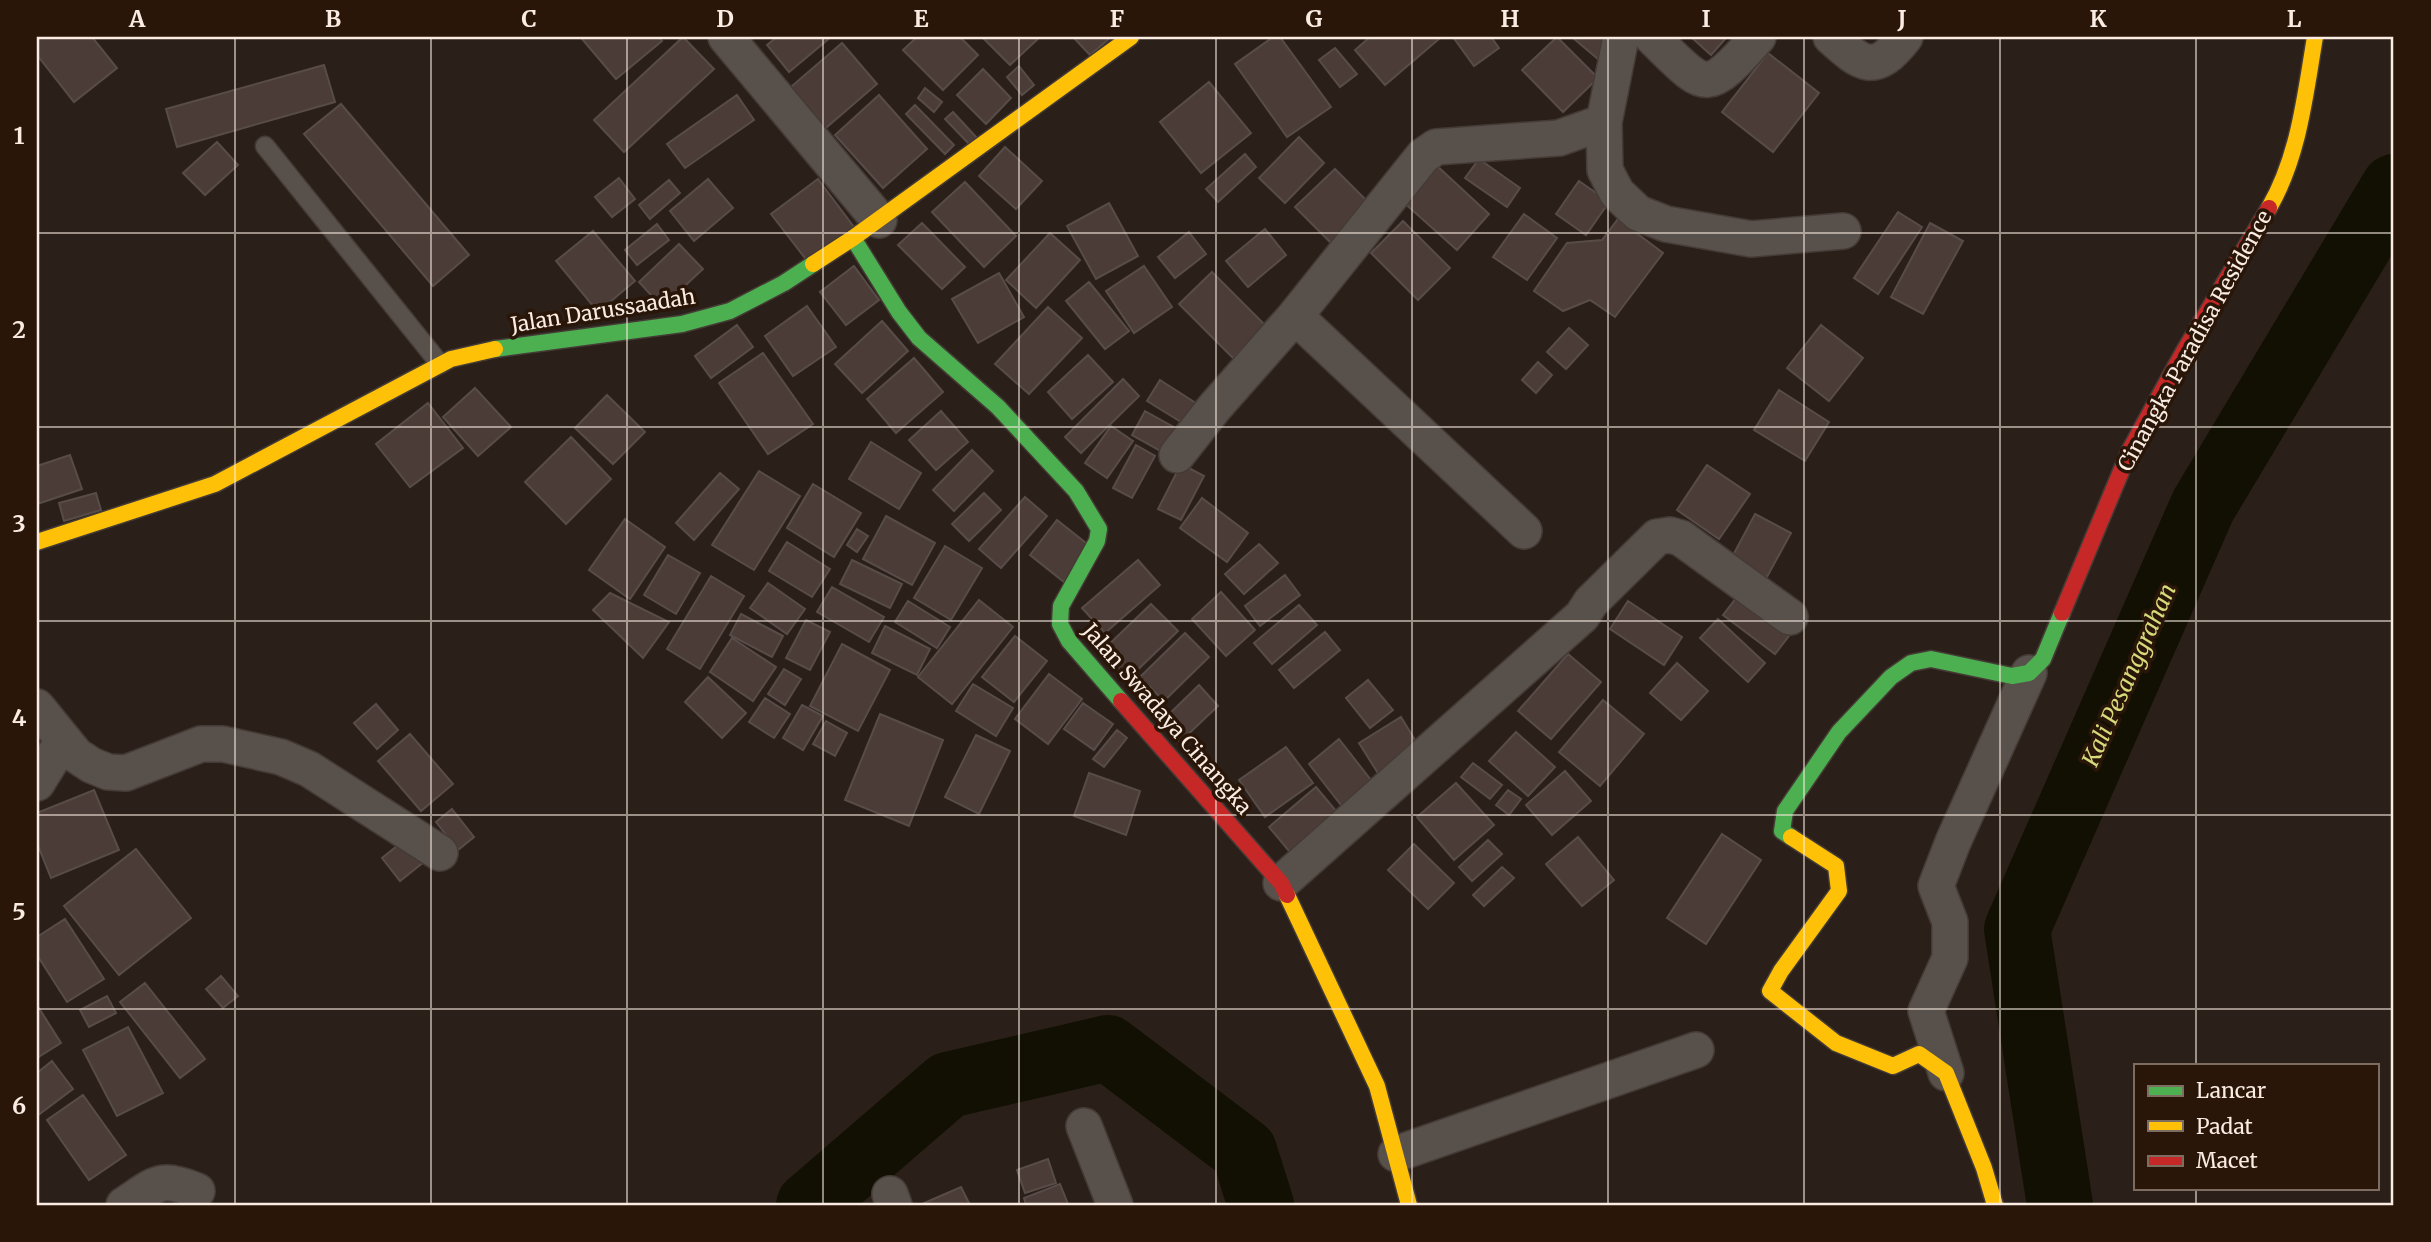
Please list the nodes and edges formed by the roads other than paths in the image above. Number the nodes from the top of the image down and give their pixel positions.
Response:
1 (726, 37) edge
2 (1131, 37) edge
3 (1621, 37) edge
4 (1652, 37) edge
5 (1758, 37) edge
6 (1831, 37) edge
7 (1905, 37) edge
8 (2315, 37) edge
9 (1604, 122) junction
10 (265, 146) dead end
11 (866, 229) junction
12 (1843, 231) dead end
13 (1295, 316) junction
14 (440, 364) junction
15 (1177, 455) dead end
16 (1524, 531) dead end
17 (37, 542) edge
18 (1790, 617) dead end
19 (2029, 673) junction
20 (37, 707) edge
21 (63, 741) junction
22 (37, 783) edge
23 (440, 853) dead end
24 (1281, 883) junction
25 (1696, 1050) dead end
26 (1947, 1073) junction
27 (1084, 1126) dead end
28 (1396, 1154) junction
29 (197, 1191) dead end
30 (124, 1205) edge
31 (1115, 1205) edge
32 (1409, 1205) edge
33 (1996, 1205) edge

1 - 11 street
2 - 11 street, Jalan Darussaadah
3 - 9 street
4 - 5 street
6 - 7 street
8 - 19 street, Cinangka Paradisa Residence
9 - 12 street
9 - 13 street
10 - 14 lane
11 - 14 street, Jalan Darussaadah
11 - 24 street, Jalan Swadaya Cinangka
13 - 15 street
13 - 16 street
14 - 17 street, Jalan Darussaadah
18 - 24 street
19 - 26 street, Cinangka Paradisa Residence
19 - 26 street
20 - 21 street
21 - 22 street
21 - 23 street
24 - 28 street, Jalan Swadaya Cinangka
25 - 28 street
26 - 33 street, Cinangka Paradisa Residence
27 - 31 street
28 - 32 street, Jalan Swadaya Cinangka
29 - 30 street

